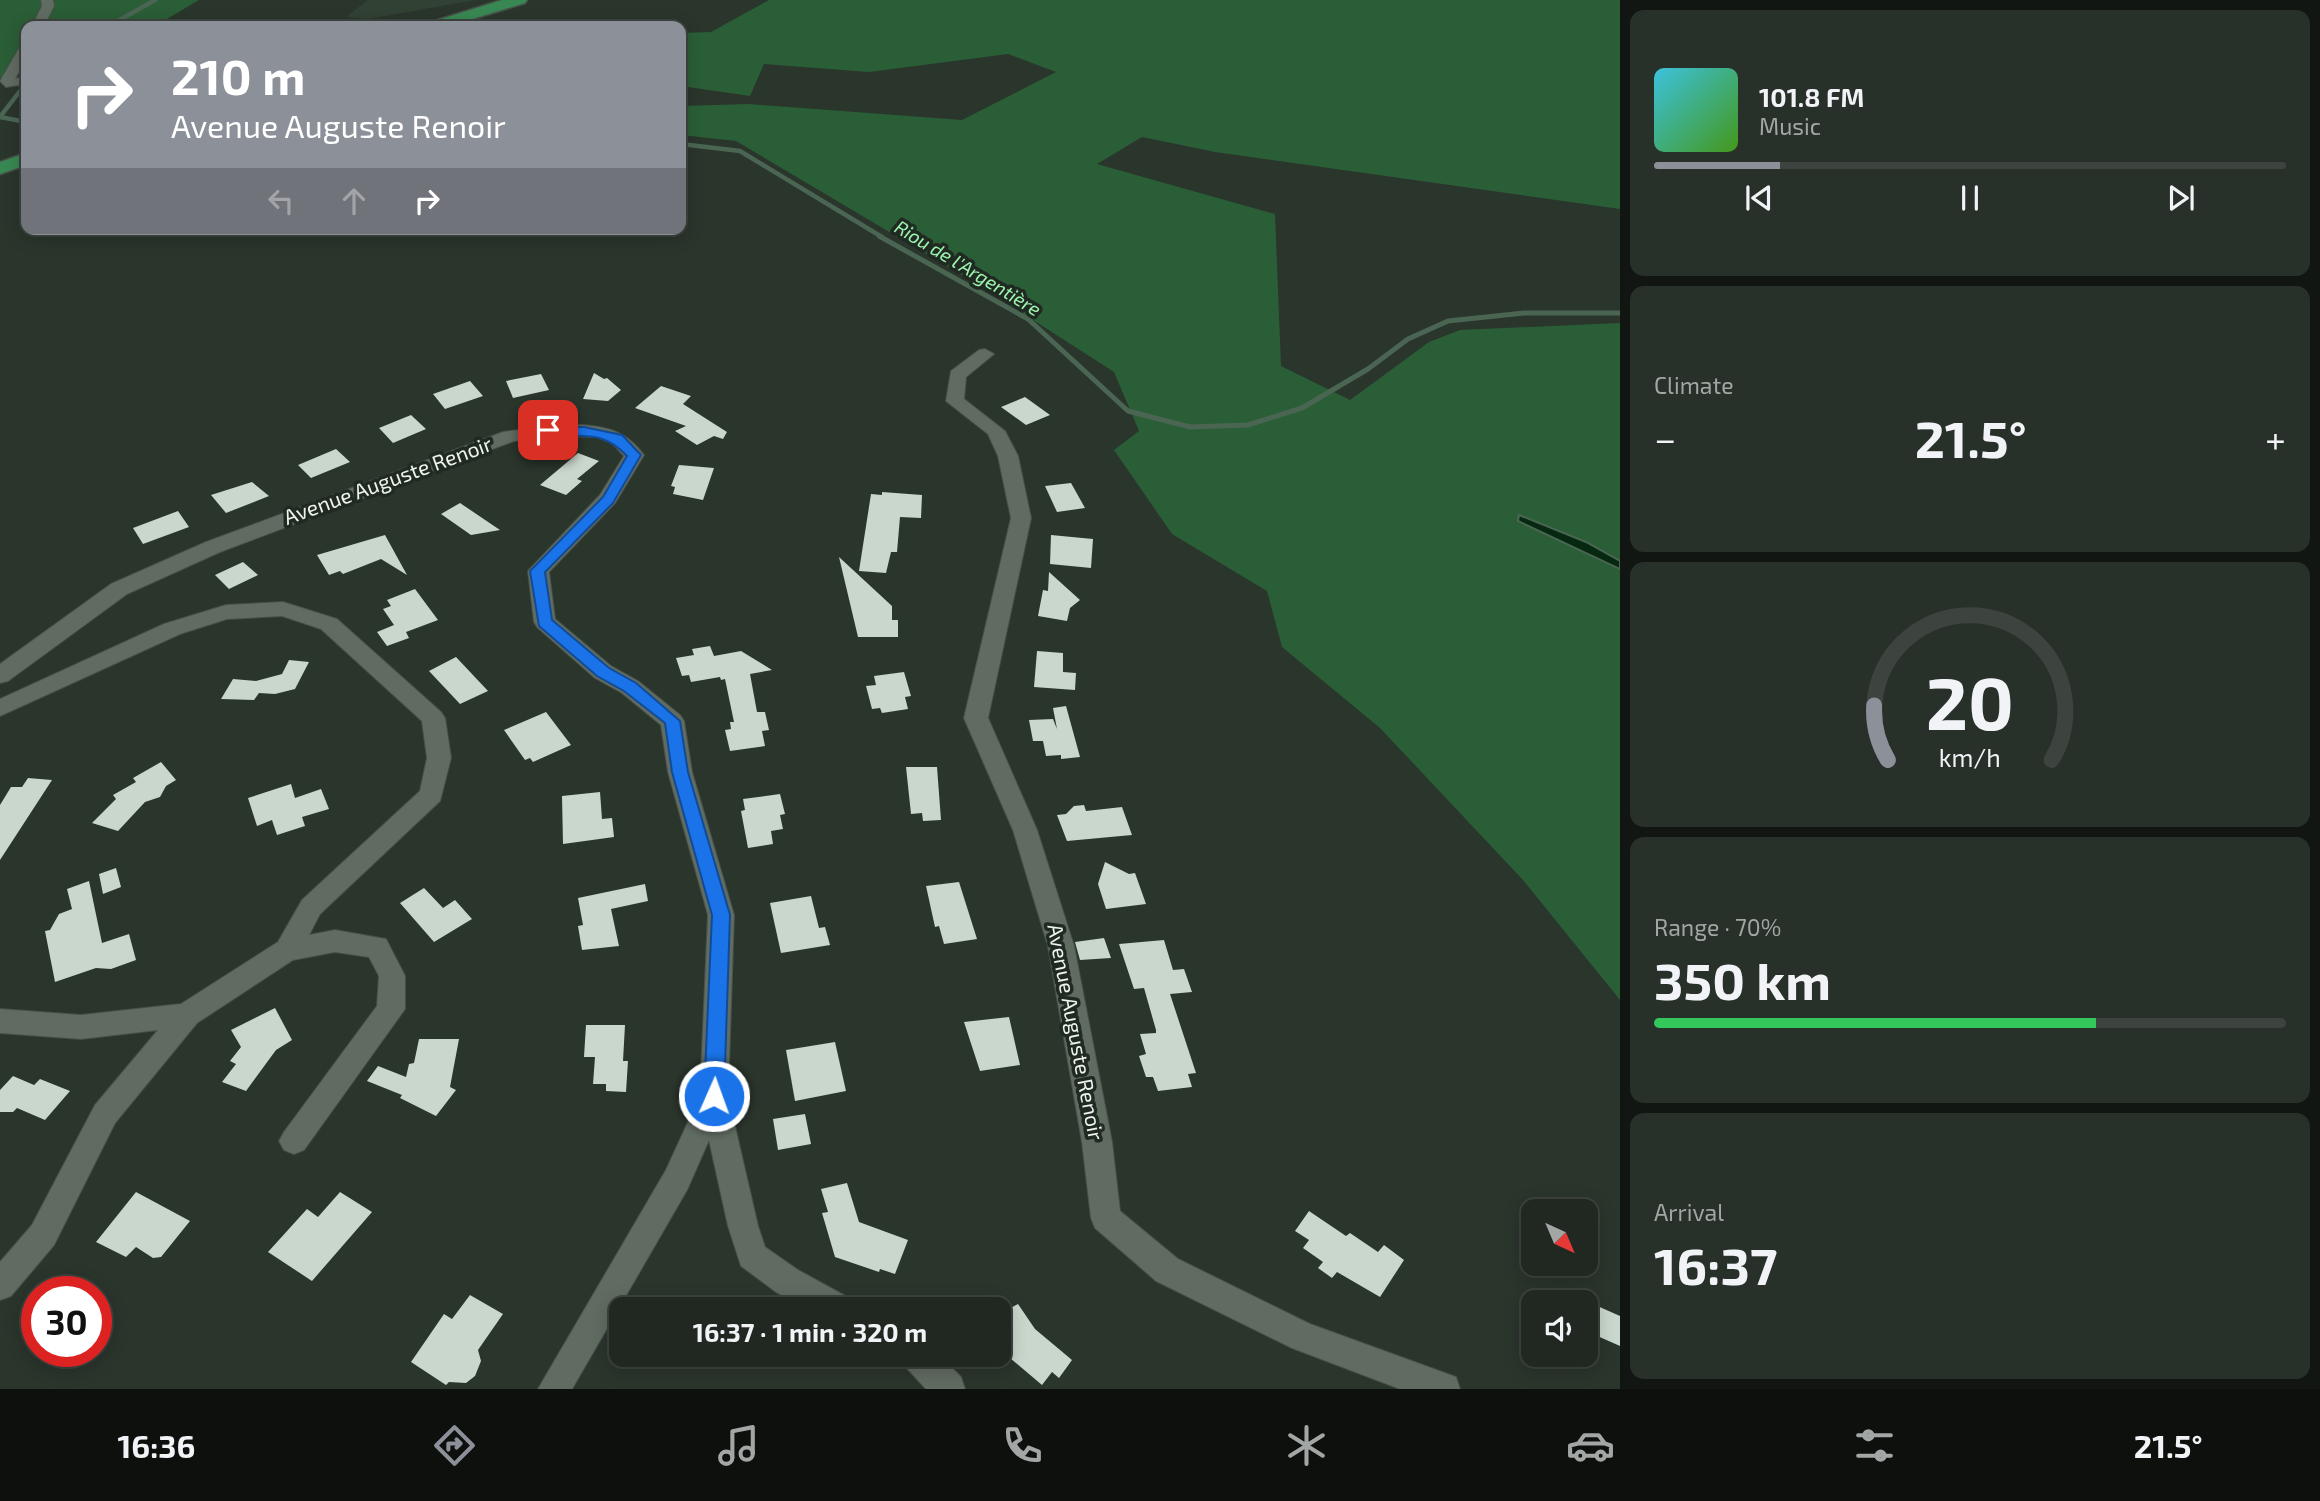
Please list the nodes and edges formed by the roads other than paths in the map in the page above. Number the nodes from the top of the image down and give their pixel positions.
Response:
1 (47, 0) edge
2 (519, 0) edge
3 (40, 21) edge
4 (450, 21) edge
5 (21, 57) edge
6 (21, 81) edge
7 (21, 161) edge
8 (0, 168) edge
9 (985, 354) dead end
10 (0, 675) edge
11 (0, 708) edge
12 (287, 950) junction
13 (187, 1015) junction
14 (0, 1021) edge
15 (714, 1096) junction
16 (294, 1141) dead end
17 (0, 1285) edge
18 (816, 1297) edge
19 (928, 1367) edge
20 (554, 1389) edge
21 (949, 1389) edge
22 (1444, 1389) edge

1 - 3 street
2 - 4 main road
5 - 6 street
7 - 8 main road
9 - 22 street, Avenue Auguste Renoir
10 - 15 street, Avenue Auguste Renoir
11 - 12 street
12 - 13 street
12 - 16 street
13 - 14 street
13 - 17 street
15 - 18 street, Avenue Auguste Renoir
15 - 20 street
19 - 21 street

